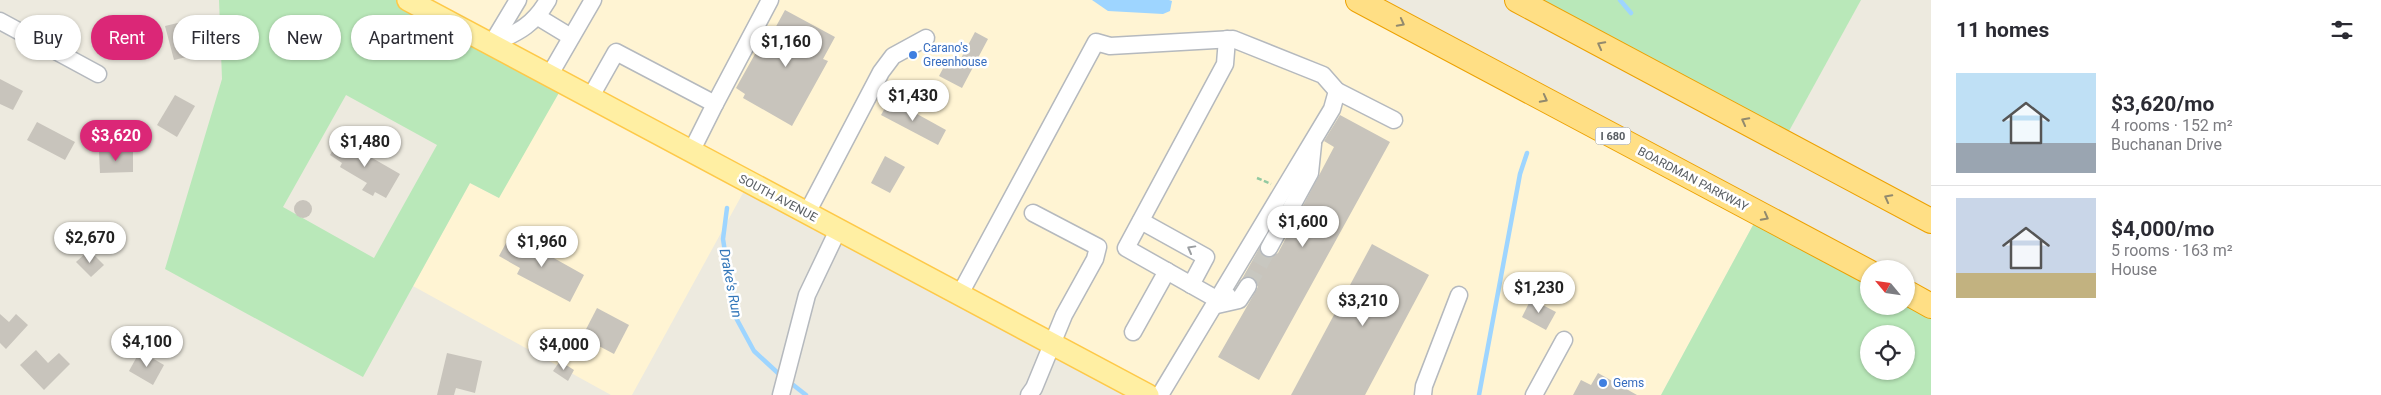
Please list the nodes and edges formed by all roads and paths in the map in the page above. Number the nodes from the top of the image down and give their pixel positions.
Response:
1 (408, 0) edge
2 (518, 0) edge
3 (548, 0) edge
4 (582, 0) edge
5 (593, 0) edge
6 (603, 0) edge
7 (770, 0) edge
8 (1358, 0) edge
9 (1517, 0) edge
10 (538, 17) junction
11 (0, 21) edge
12 (567, 34) junction
13 (926, 38) dead end
14 (1227, 39) junction
15 (492, 45) junction
16 (98, 74) dead end
17 (549, 76) junction
18 (1336, 92) junction
19 (590, 98) junction
20 (715, 104) junction
21 (1394, 120) dead end
22 (1314, 140) junction
23 (691, 152) junction
24 (1257, 178) dead end
25 (1267, 181) dead end
26 (807, 213) junction
27 (1033, 213) dead end
28 (1141, 221) junction
29 (1931, 221) edge
30 (838, 230) junction
31 (1265, 246) tunnel mouth
32 (1860, 267) edge
33 (1167, 271) junction
34 (1244, 284) tunnel mouth
35 (1191, 285) junction
36 (960, 294) junction
37 (1459, 295) dead end
38 (1915, 297) edge
39 (1216, 303) junction
40 (1931, 306) edge
41 (1133, 332) dead end
42 (1564, 340) dead end
43 (1053, 344) junction
44 (781, 395) edge
45 (1029, 395) edge
46 (1148, 395) edge
47 (1160, 395) edge
48 (1423, 395) edge
49 (1534, 395) edge

1 - 15 main road, SOUTH AVENUE
2 - 15 street
3 - 10 street
4 - 12 street
5 - 12 street
6 - 12 street
7 - 20 street
8 -> 32 highway, BOARDMAN PARKWAY / I 680
29 -> 9 highway
10 - 12 street
10 - 15 street
11 - 16 street
12 - 17 street
13 - 26 street
14 - 18 street
14 - 28 street
14 - 36 street
15 - 17 main road, SOUTH AVENUE
17 - 19 main road, SOUTH AVENUE
18 - 21 street
18 - 22 street
19 - 20 street
19 - 23 main road, SOUTH AVENUE
20 - 23 street
22 - 31 street
22 - 39 street
23 - 26 main road, SOUTH AVENUE
24 - 25 path
26 - 30 main road, SOUTH AVENUE
27 - 43 street
28 - 33 street
35 -> 28 street
30 - 36 main road, SOUTH AVENUE
30 - 44 street
33 - 35 street
33 - 41 street
34 - 39 street
35 - 39 street
36 - 43 main road, SOUTH AVENUE
37 - 48 street
38 - 40 highway
39 - 47 street
42 - 49 street
43 - 45 street
43 - 46 main road, SOUTH AVENUE

